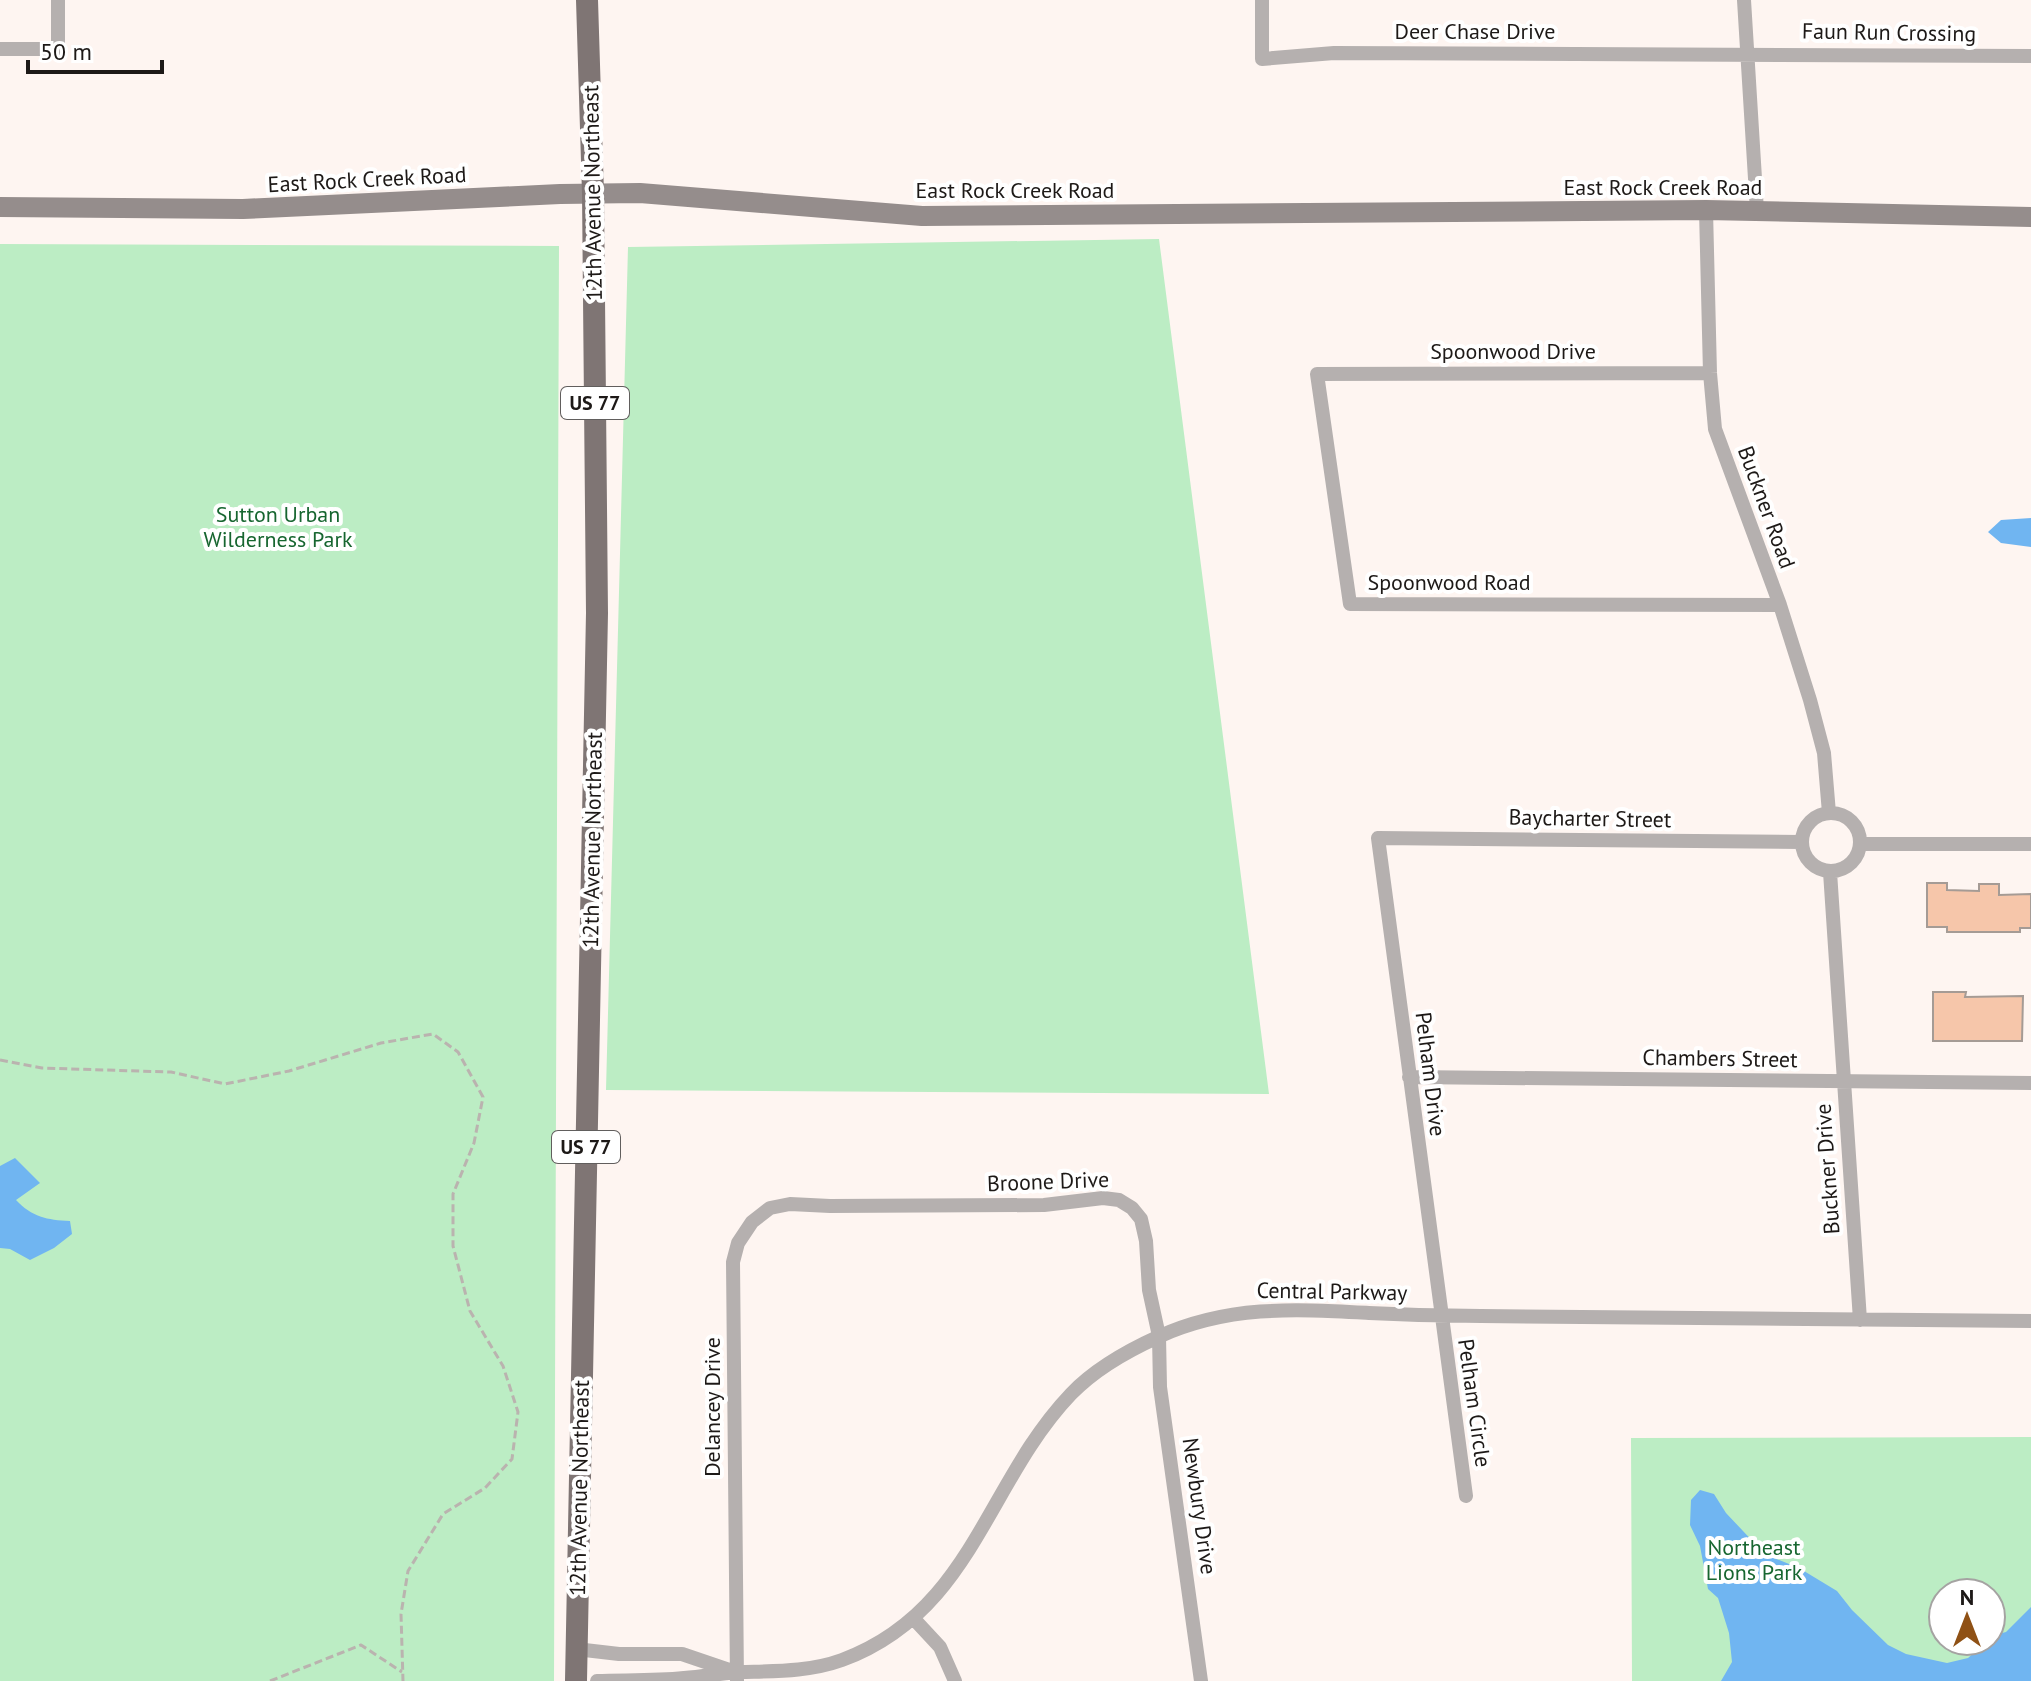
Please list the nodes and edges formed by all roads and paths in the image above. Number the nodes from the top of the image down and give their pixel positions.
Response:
1 (58, 0) edge
2 (587, 0) edge
3 (1262, 0) edge
4 (1744, 0) edge
5 (0, 49) edge
6 (1747, 54) junction
7 (2031, 56) edge
8 (593, 193) junction
9 (0, 207) edge
10 (1706, 210) junction
11 (1757, 211) junction
12 (2031, 217) edge
13 (1710, 373) junction
14 (1317, 374) joint
15 (1780, 605) junction
16 (1829, 813) junction
17 (1378, 838) joint
18 (1801, 842) junction
19 (1860, 844) junction
20 (2031, 844) edge
21 (1830, 872) junction
22 (0, 1060) edge
23 (1409, 1077) junction
24 (1843, 1081) junction
25 (2031, 1083) edge
26 (830, 1206) joint
27 (1441, 1316) junction
28 (1860, 1320) junction
29 (2031, 1321) edge
30 (1159, 1336) junction
31 (1466, 1496) dead end
32 (914, 1619) junction
33 (576, 1649) junction
34 (402, 1672) junction
35 (737, 1677) edge
36 (270, 1681) edge
37 (403, 1681) edge
38 (576, 1681) edge
39 (597, 1681) edge
40 (955, 1681) edge
41 (1201, 1681) edge

1 - 5 street
2 - 8 main road, 12th Avenue Northeast / US 77
3 - 6 street, Deer Chase Drive
4 - 6 street
6 - 7 street, Faun Run Crossing
6 - 11 street
8 - 9 street, East Rock Creek Road
8 - 10 street, East Rock Creek Road
8 - 33 main road, 12th Avenue Northeast / US 77
10 - 11 street, East Rock Creek Road
10 - 13 street, Buckner Road
11 - 12 street, East Rock Creek Road
13 - 14 street, Spoonwood Drive
13 - 15 street, Buckner Road
14 - 15 street, Spoonwood Road
15 - 16 street, Buckner Road
16 - 18 street
16 - 19 street
17 - 18 street, Baycharter Street
17 - 23 street, Pelham Drive
18 - 21 street
19 - 20 street
19 - 21 street
21 - 24 street, Buckner Drive
22 - 34 path
23 - 24 street, Chambers Street
23 - 27 street, Pelham Drive
24 - 25 street, Chambers Street
24 - 28 street, Buckner Drive
26 - 30 street, Broone Drive
26 - 35 street, Delancey Drive
27 - 28 street, Central Parkway
27 - 30 street, Central Parkway
27 - 31 street, Pelham Circle
28 - 29 street, Central Parkway
30 - 32 street, Central Parkway
30 - 41 street, Newbury Drive
32 - 35 street, Central Parkway
32 - 40 street
33 - 35 street, Central Parkway
33 - 38 main road, 12th Avenue Northeast / US 77
34 - 36 path
34 - 37 path
35 - 39 street, Central Parkway

